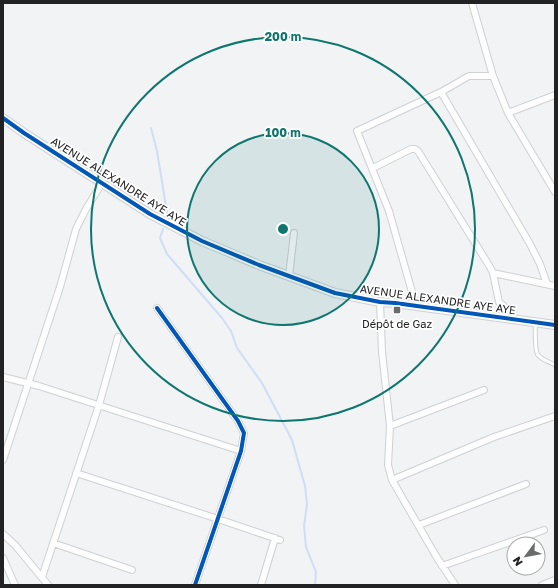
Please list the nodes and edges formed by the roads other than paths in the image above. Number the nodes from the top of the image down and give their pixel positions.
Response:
1 (472, 3) edge
2 (493, 76) junction
3 (441, 92) junction
4 (555, 96) edge
5 (508, 113) junction
6 (3, 118) edge
7 (373, 168) junction
8 (102, 183) junction
9 (555, 192) edge
10 (294, 233) dead end
11 (493, 273) junction
12 (289, 276) junction
13 (547, 284) junction
14 (555, 286) edge
15 (380, 302) junction
16 (416, 306) junction
17 (157, 308) dead end
18 (510, 318) junction
19 (535, 322) junction
20 (555, 325) edge
21 (118, 337) dead end
22 (555, 365) edge
23 (3, 377) edge
24 (28, 382) junction
25 (484, 390) dead end
26 (99, 405) junction
27 (555, 416) edge
28 (390, 426) junction
29 (241, 452) junction
30 (3, 460) edge
31 (76, 474) junction
32 (392, 480) junction
33 (526, 484) dead end
34 (218, 519) junction
35 (419, 525) junction
36 (544, 530) dead end
37 (3, 534) edge
38 (53, 542) junction
39 (3, 558) edge
40 (442, 566) junction
41 (132, 570) dead end
42 (42, 577) junction
43 (555, 580) edge
44 (15, 585) edge
45 (48, 585) edge
46 (195, 585) edge
47 (261, 585) edge
48 (455, 585) edge
49 (542, 585) edge

1 - 2 street
2 - 3 street
2 - 5 street
3 - 7 street
3 - 13 street
4 - 5 street
5 - 9 street
6 - 8 street, AVENUE ALEXANDRE AYE AYE
7 - 11 street
7 - 16 street
8 - 12 street, AVENUE ALEXANDRE AYE AYE
8 - 24 street
10 - 12 street
11 - 13 street
11 - 18 street
12 - 15 street, AVENUE ALEXANDRE AYE AYE
13 - 14 street
15 - 16 street, AVENUE ALEXANDRE AYE AYE
15 - 28 street
16 - 18 street, AVENUE ALEXANDRE AYE AYE
17 - 29 street
18 - 19 street, AVENUE ALEXANDRE AYE AYE
19 - 20 street, AVENUE ALEXANDRE AYE AYE
19 - 22 lane
21 - 26 street
23 - 24 street
24 - 26 street
24 - 30 street
25 - 28 street
26 - 29 street
26 - 31 street
27 - 32 street
28 - 32 street
29 - 34 street
31 - 34 street
31 - 38 street
32 - 35 street
33 - 35 street
34 - 46 street
34 - 47 street
35 - 40 street
36 - 40 street
37 - 42 street
38 - 41 street
38 - 42 street
39 - 44 street
40 - 48 street
42 - 45 street
43 - 49 street

